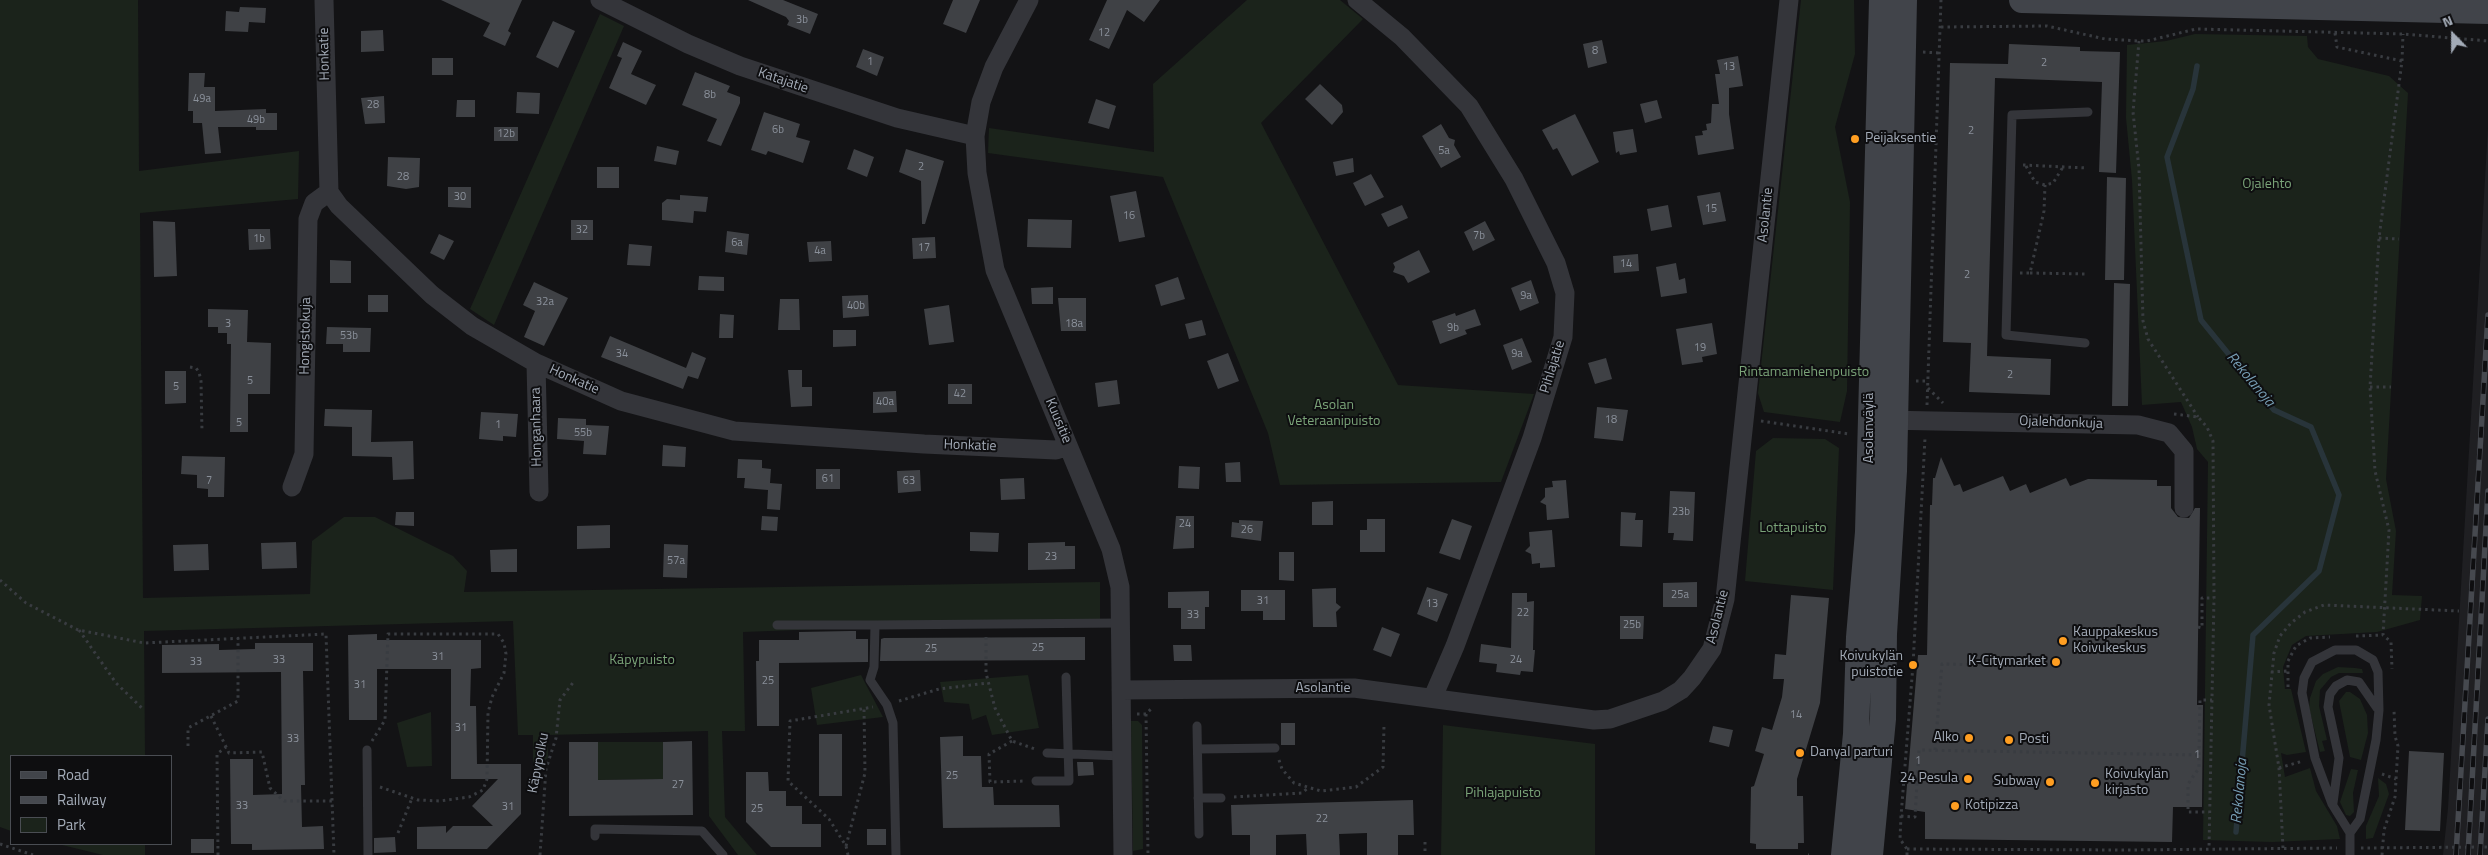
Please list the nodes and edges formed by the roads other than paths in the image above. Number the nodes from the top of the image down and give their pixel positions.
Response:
1 (324, 0) edge
2 (600, 0) edge
3 (1029, 0) edge
4 (1357, 0) edge
5 (1789, 0) edge
6 (1882, 0) edge
7 (1904, 0) edge
8 (2022, 0) edge
9 (2488, 11) edge
10 (2088, 112) dead end
11 (975, 136) junction
12 (329, 192) junction
13 (2086, 343) dead end
14 (536, 362) junction
15 (1896, 420) junction
16 (1863, 427) junction
17 (1068, 446) junction
18 (292, 487) dead end
19 (539, 492) dead end
20 (2184, 508) dead end
21 (1121, 623) junction
22 (777, 625) dead end
23 (875, 625) junction
24 (1066, 677) dead end
25 (1121, 690) junction
26 (1433, 698) junction
27 (2379, 710) junction
28 (1197, 726) dead end
29 (1275, 748) road end
30 (1198, 749) junction
31 (367, 750) road end
32 (1047, 753) road end
33 (1068, 754) junction
34 (1122, 756) junction
35 (1036, 781) road end
36 (1198, 798) junction
37 (1221, 798) road end
38 (2332, 804) junction
39 (2350, 833) junction
40 (1198, 834) dead end
41 (595, 836) dead end
42 (368, 855) edge
43 (723, 855) edge
44 (896, 855) edge
45 (1123, 855) edge
46 (1844, 855) edge
47 (1870, 855) edge
48 (2350, 855) edge

1 - 12 street, Honkatie
2 - 11 street, Katajatie
3 - 11 street, Kuusitie
4 - 26 street, Pihlajatie
5 - 26 street, Asolantie
6 - 16 main road, Asolanväylä
7 - 15 main road, Asolanväylä
8 - 9 main road
10 - 13 lane
11 - 17 street, Kuusitie
12 - 14 street, Honkatie
12 - 18 street, Hongistokuja
14 - 17 street, Honkatie
14 - 19 street, Honganhaara
15 - 16 street, Ojalehdonkuja
15 - 20 street, Ojalehdonkuja
15 - 47 main road, Asolanväylä
16 - 46 main road, Asolanväylä
17 - 21 street, Kuusitie
21 - 23 lane
21 - 25 street, Kuusitie
22 - 23 lane
23 - 44 lane
24 - 33 lane
25 - 26 street, Asolantie
25 - 34 street, Kuusitie
27 - 38 lane
27 - 38 lane
27 - 39 lane
28 - 30 lane
29 - 30 lane
30 - 36 lane
31 - 42 lane
32 - 33 lane
33 - 34 lane
33 - 35 lane
34 - 45 street, Kuusitie
36 - 37 lane
36 - 40 lane
38 - 39 lane
39 - 48 lane
41 - 43 lane

